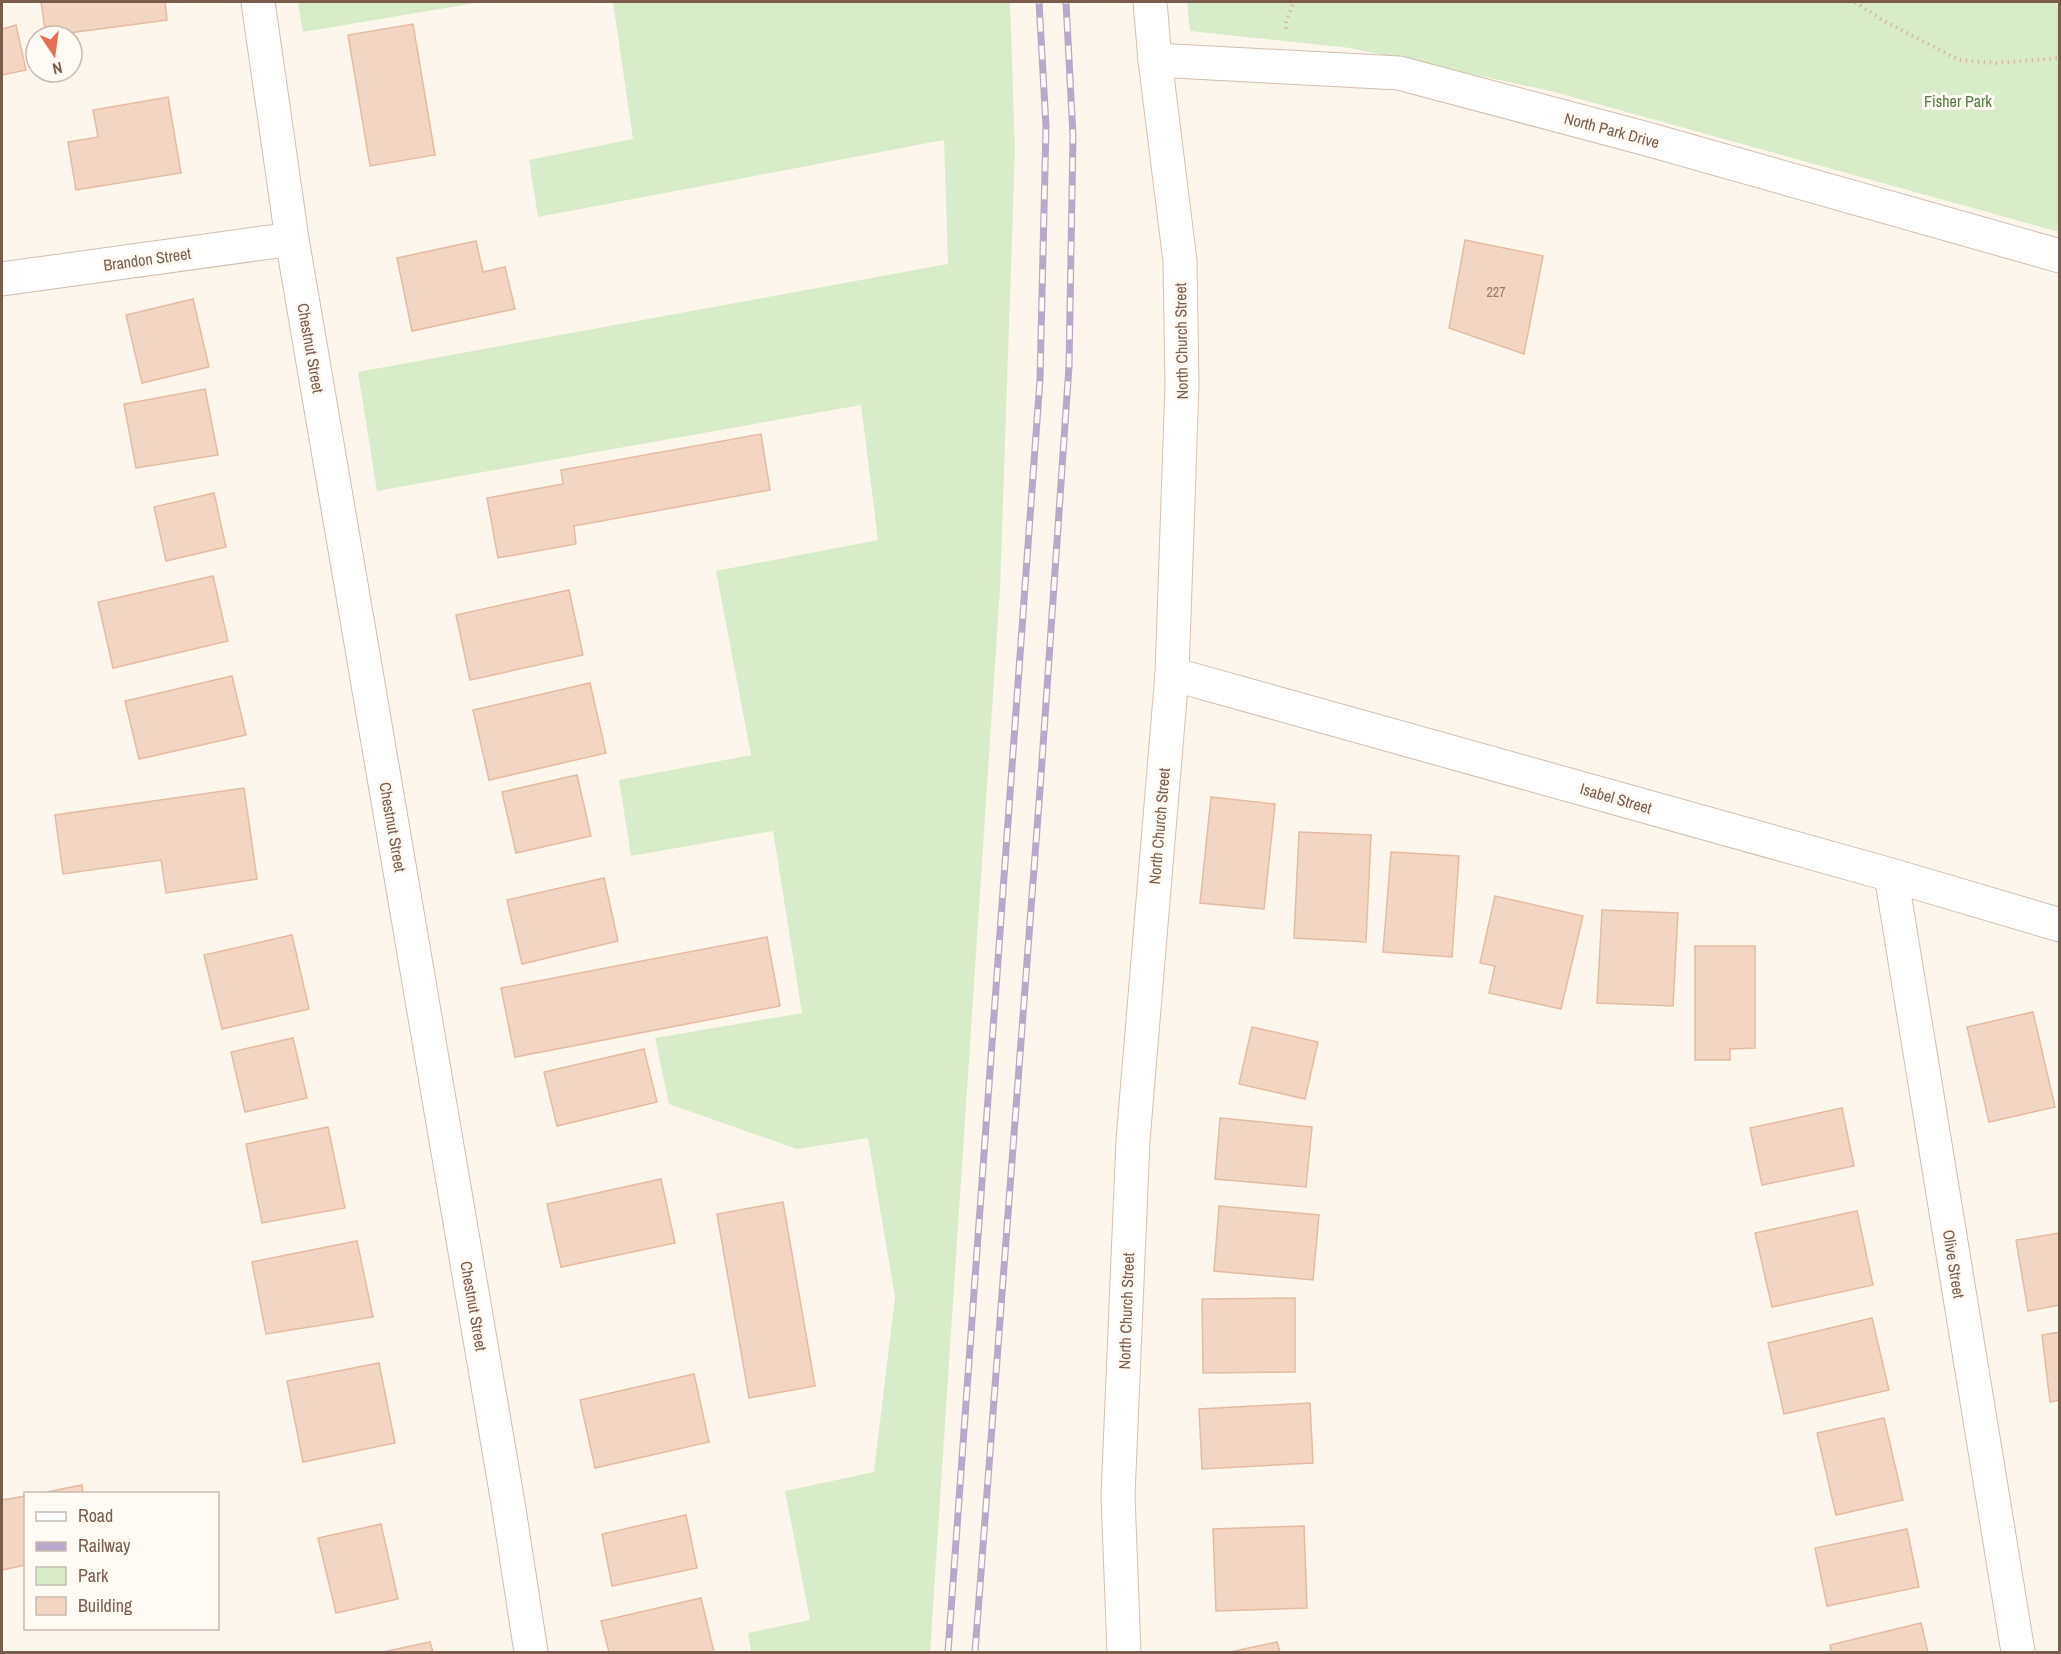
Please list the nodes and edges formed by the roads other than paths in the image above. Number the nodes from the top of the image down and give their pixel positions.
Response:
1 (258, 2) edge
2 (1150, 2) edge
3 (1155, 60) junction
4 (292, 239) junction
5 (2060, 256) edge
6 (2, 279) edge
7 (1172, 674) junction
8 (1891, 875) junction
9 (2060, 925) edge
10 (531, 1653) edge
11 (1124, 1653) edge
12 (2018, 1653) edge

1 - 4 street, Chestnut Street
2 - 3 street, North Church Street
3 - 5 street, North Park Drive
3 - 7 street, North Church Street
4 - 6 street, Brandon Street
4 - 10 street, Chestnut Street
7 - 8 street, Isabel Street
7 - 11 street, North Church Street
8 - 9 street, Isabel Street
8 - 12 street, Olive Street

